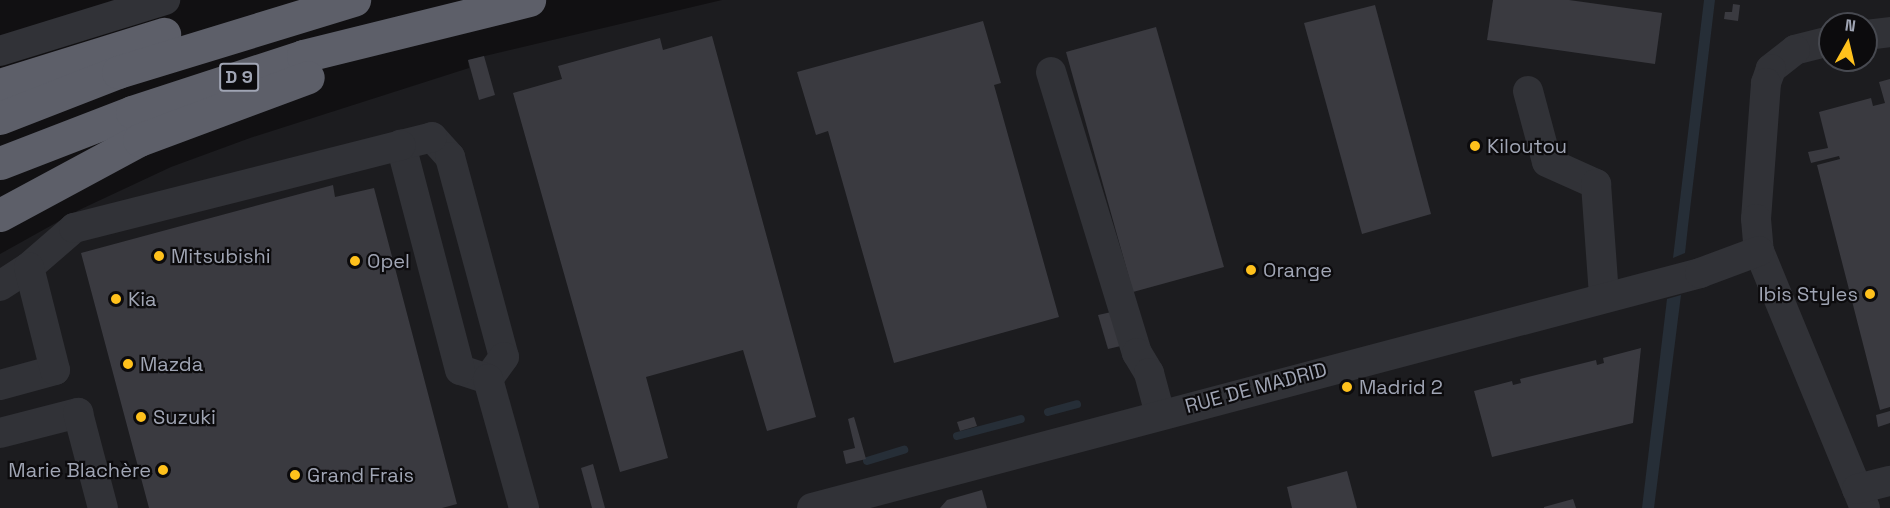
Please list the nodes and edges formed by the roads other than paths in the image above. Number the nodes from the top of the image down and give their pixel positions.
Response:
1 (165, 0) edge
2 (321, 0) edge
3 (354, 0) edge
4 (529, 0) edge
5 (133, 5) edge
6 (483, 11) junction
7 (1818, 44) edge
8 (0, 51) edge
9 (1051, 72) dead end
10 (0, 86) edge
11 (1528, 90) dead end
12 (0, 118) edge
13 (400, 145) junction
14 (0, 163) edge
15 (0, 215) edge
16 (1759, 251) junction
17 (29, 267) junction
18 (0, 286) edge
19 (1604, 296) junction
20 (488, 379) junction
21 (0, 385) edge
22 (1160, 414) junction
23 (0, 433) edge
24 (1890, 481) edge
25 (1861, 499) edge
26 (868, 501) edge
27 (103, 508) edge
28 (524, 508) edge
29 (812, 508) edge

1 - 5 street
2 - 10 highway
3 - 12 highway, D 9
4 - 6 highway, D 9
5 - 8 street
6 - 14 highway, D 9
6 - 15 highway
7 - 16 street
9 - 22 street
11 - 19 street
13 - 17 street
13 - 20 street
13 - 20 street
16 - 19 street, RUE DE MADRID
16 - 25 street
17 - 18 street
17 - 21 street
19 - 22 street, RUE DE MADRID
20 - 28 street
22 - 26 street, RUE DE MADRID
23 - 27 street
24 - 25 street
26 - 29 street, RUE DE MADRID

